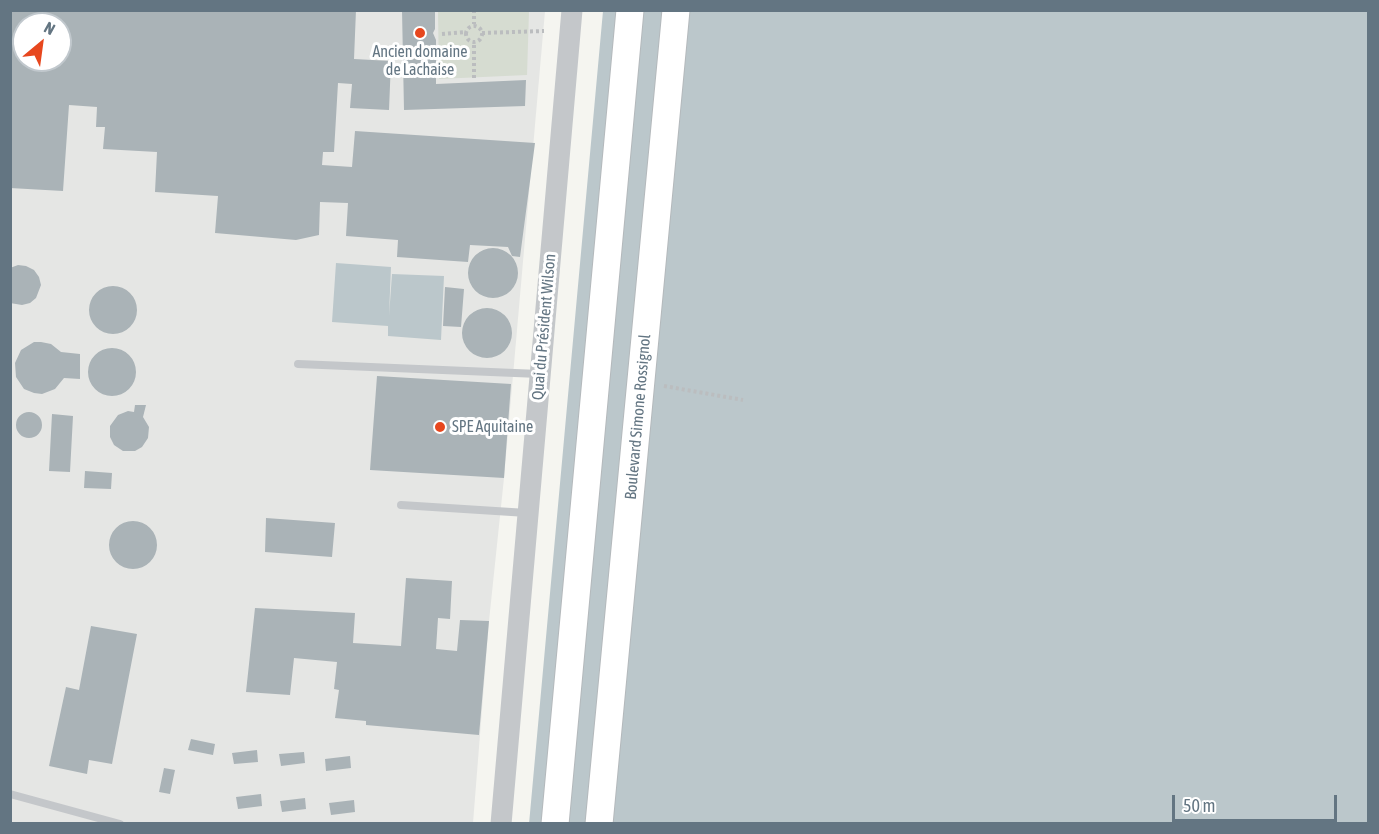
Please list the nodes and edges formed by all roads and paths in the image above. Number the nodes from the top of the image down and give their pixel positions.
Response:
1 (474, 10) edge
2 (572, 10) edge
3 (630, 10) edge
4 (676, 10) edge
5 (474, 24) junction
6 (544, 31) dead end
7 (466, 32) junction
8 (482, 33) junction
9 (442, 34) dead end
10 (474, 43) junction
11 (474, 78) dead end
12 (298, 364) dead end
13 (539, 374) junction
14 (641, 382) junction
15 (743, 400) dead end
16 (400, 505) dead end
17 (527, 513) junction
18 (10, 794) edge
19 (120, 824) edge
20 (501, 824) edge
21 (555, 824) edge
22 (599, 824) edge

1 - 5 path
2 - 13 street, Quai du Président Wilson
3 - 21 main road
4 - 14 main road, Boulevard Simone Rossignol
5 - 7 path
5 - 8 path
6 - 8 path
7 - 9 path
7 - 10 path
8 - 10 path
10 - 11 path
12 - 13 lane
13 - 17 street, Quai du Président Wilson
14 - 15 path
14 - 22 main road, Boulevard Simone Rossignol
16 - 17 lane
17 - 20 street, Quai du Président Wilson
18 - 19 lane

